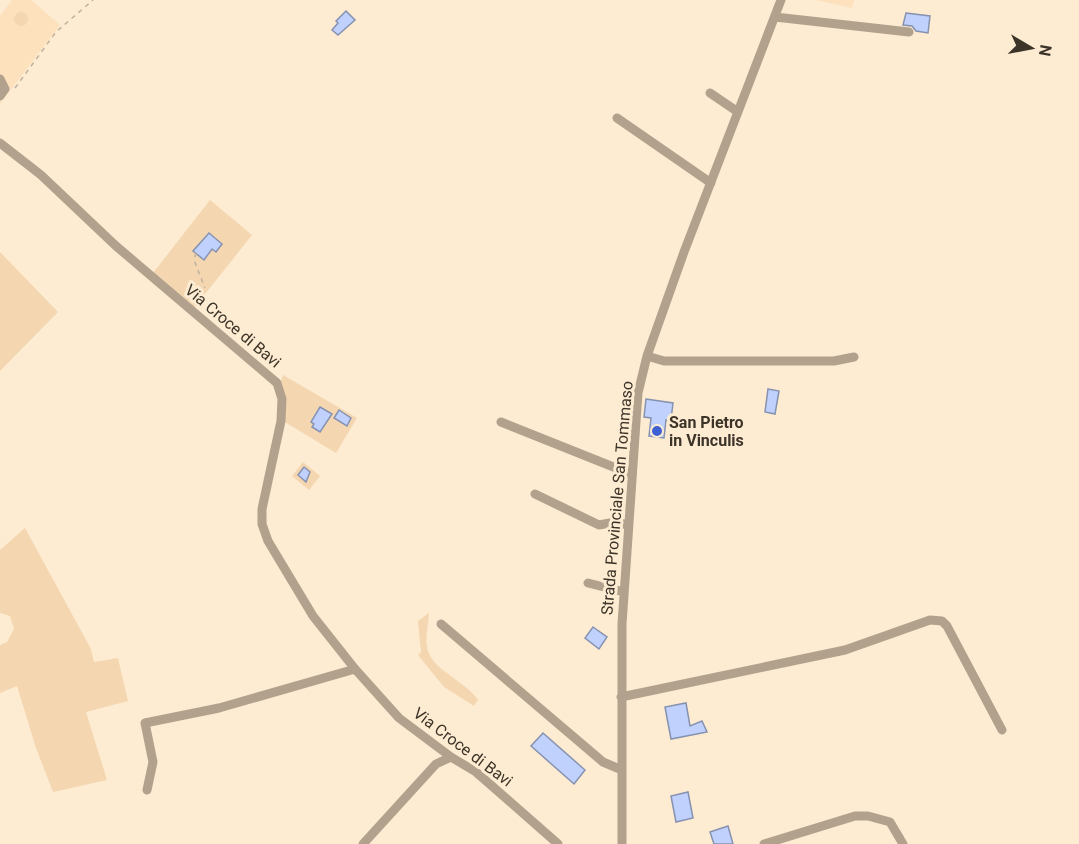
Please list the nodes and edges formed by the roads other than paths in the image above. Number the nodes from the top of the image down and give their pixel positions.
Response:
1 (770, 0) edge
2 (778, 8) edge
3 (909, 32) dead end
4 (0, 79) edge
5 (710, 93) dead end
6 (0, 96) edge
7 (738, 112) junction
8 (617, 118) dead end
9 (0, 143) edge
10 (711, 183) junction
11 (647, 356) junction
12 (854, 357) dead end
13 (501, 422) dead end
14 (632, 474) junction
15 (535, 494) dead end
16 (628, 525) junction
17 (588, 583) dead end
18 (624, 592) junction
19 (441, 624) dead end
20 (355, 669) junction
21 (621, 697) junction
22 (1002, 730) dead end
23 (451, 757) junction
24 (622, 770) junction
25 (147, 790) dead end
26 (363, 844) edge
27 (558, 844) edge
28 (622, 844) edge
29 (764, 844) edge
30 (903, 844) edge

1 - 2 street
2 - 3 street
2 - 7 street, Strada Provinciale San Tommaso
4 - 6 street
5 - 7 street
7 - 10 street, Strada Provinciale San Tommaso
8 - 10 street
9 - 20 street, Via Croce di Bavi
10 - 11 street, Strada Provinciale San Tommaso
11 - 12 street
11 - 14 street, Strada Provinciale San Tommaso
13 - 14 street
14 - 16 street, Strada Provinciale San Tommaso
15 - 16 street
16 - 18 street, Strada Provinciale San Tommaso
17 - 18 street
18 - 21 street, Strada Provinciale San Tommaso
19 - 24 street
20 - 23 street, Via Croce di Bavi
20 - 25 street
21 - 22 street
21 - 24 street, Strada Provinciale San Tommaso
23 - 26 street
23 - 27 street, Via Croce di Bavi
24 - 28 street, Strada Provinciale San Tommaso
29 - 30 street

